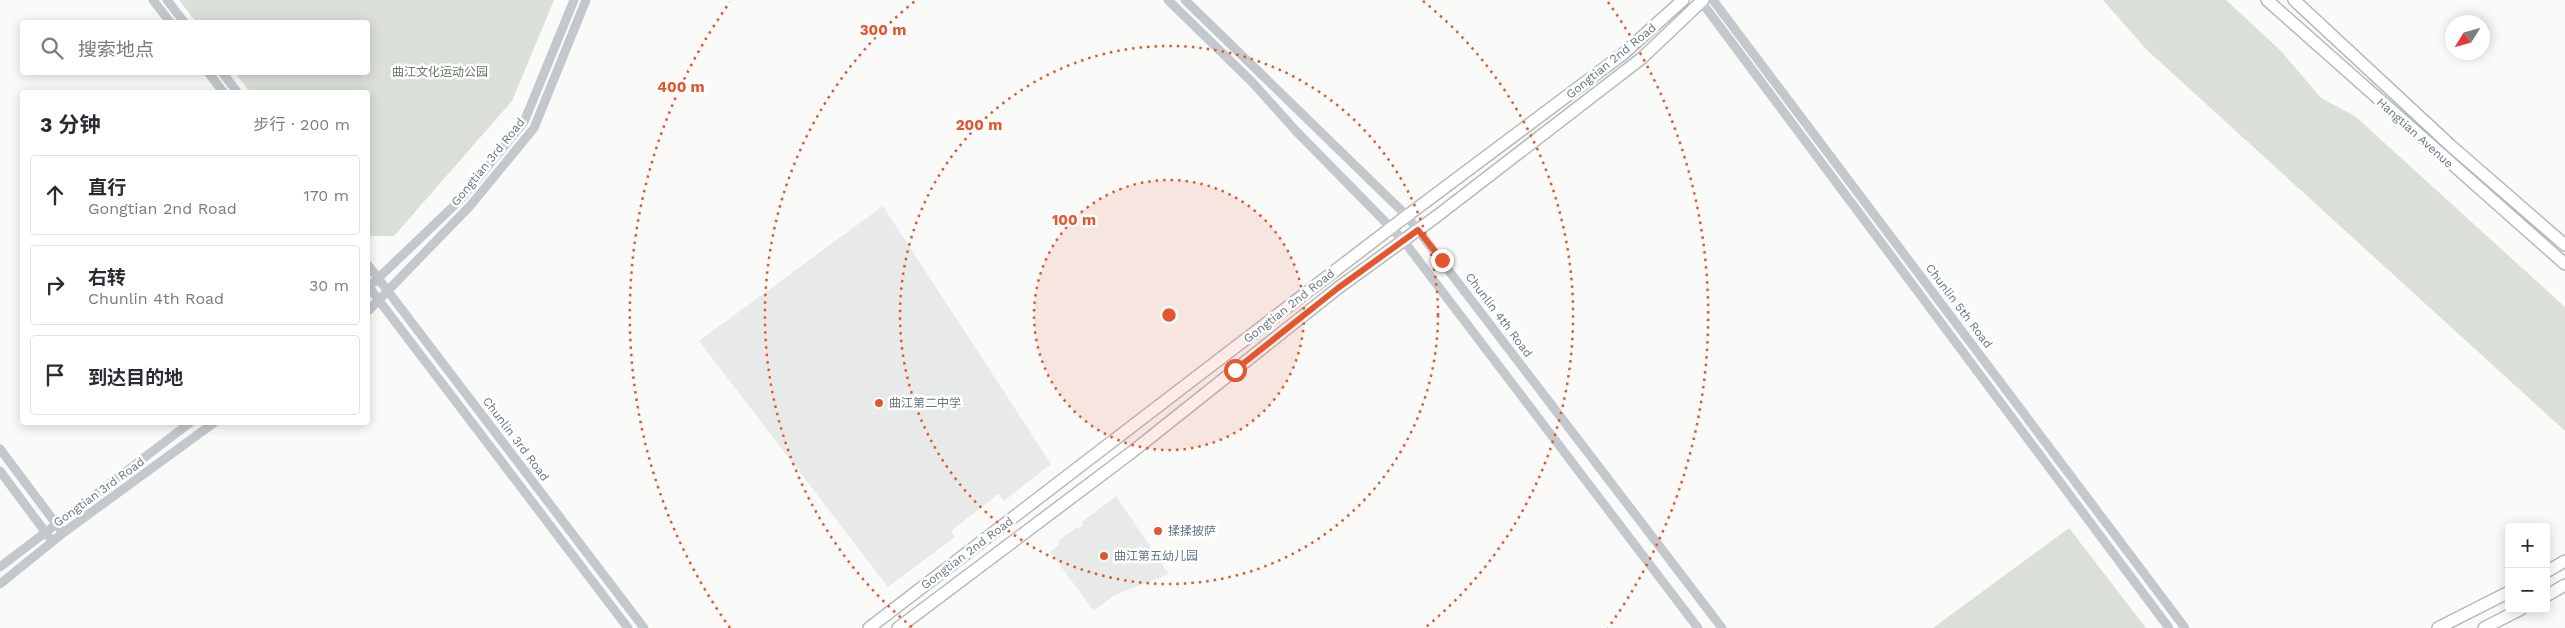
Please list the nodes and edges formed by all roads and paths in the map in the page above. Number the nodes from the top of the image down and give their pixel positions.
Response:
1 (153, 0) edge
2 (167, 0) edge
3 (574, 0) edge
4 (586, 0) edge
5 (1168, 0) edge
6 (1185, 0) edge
7 (1683, 0) edge
8 (1713, 0) edge
9 (2267, 0) edge
10 (2294, 0) edge
11 (1701, 1) edge
12 (168, 20) edge
13 (182, 20) edge
14 (210, 75) edge
15 (224, 75) edge
16 (221, 90) edge
17 (236, 90) edge
18 (1407, 216) junction
19 (1392, 227) junction
20 (1418, 230) junction
21 (1404, 240) junction
22 (2565, 245) edge
23 (2565, 264) edge
24 (370, 268) edge
25 (378, 278) junction
26 (370, 285) edge
27 (370, 290) edge
28 (388, 292) junction
29 (379, 302) junction
30 (370, 309) edge
31 (187, 425) edge
32 (211, 425) edge
33 (0, 449) edge
34 (0, 471) edge
35 (56, 525) junction
36 (46, 532) junction
37 (63, 533) junction
38 (53, 542) junction
39 (2565, 561) edge
40 (0, 567) edge
41 (2550, 570) edge
42 (0, 584) edge
43 (2565, 585) edge
44 (2505, 594) edge
45 (2550, 594) edge
46 (2512, 613) edge
47 (628, 628) edge
48 (644, 628) edge
49 (869, 628) edge
50 (898, 628) edge
51 (1698, 628) edge
52 (1722, 628) edge
53 (2169, 628) edge
54 (2185, 628) edge
55 (2438, 628) edge
56 (2484, 628) edge

1 - 12 street
2 - 13 street
3 - 25 street, Gongtian 3rd Road
4 - 28 street, Gongtian 3rd Road
5 - 19 street
6 - 18 street, Chunlin 4th Road
7 - 18 main road, Gongtian 2nd Road
8 - 54 street, Chunlin 5th Road
9 - 23 main road, Hangtian Avenue
10 - 22 main road, Hangtian Avenue
11 - 20 main road, Gongtian 2nd Road
11 - 53 street, Chunlin 5th Road
14 - 16 street
15 - 17 street
18 - 19 main road, Gongtian 2nd Road
18 - 20 street, Chunlin 4th Road
19 - 21 street
19 - 49 main road, Gongtian 2nd Road
20 - 21 main road, Gongtian 2nd Road
20 - 52 street, Chunlin 4th Road
21 - 50 main road, Gongtian 2nd Road
21 - 51 street
24 - 25 street, Chunlin 3rd Road
25 - 26 street, Gongtian 3rd Road
25 - 28 street, Chunlin 3rd Road
27 - 29 street, Chunlin 3rd Road
28 - 29 street, Gongtian 3rd Road
28 - 48 street, Chunlin 3rd Road
29 - 30 street, Gongtian 3rd Road
29 - 47 street, Chunlin 3rd Road
31 - 35 street, Gongtian 3rd Road
32 - 37 street, Gongtian 3rd Road
33 - 35 street
34 - 36 street
35 - 36 street, Gongtian 3rd Road
35 - 37 street
36 - 38 street
36 - 40 street, Gongtian 3rd Road
37 - 38 street, Gongtian 3rd Road
38 - 42 street, Gongtian 3rd Road
39 - 41 main road
43 - 45 main road
44 - 55 main road
46 - 56 main road

